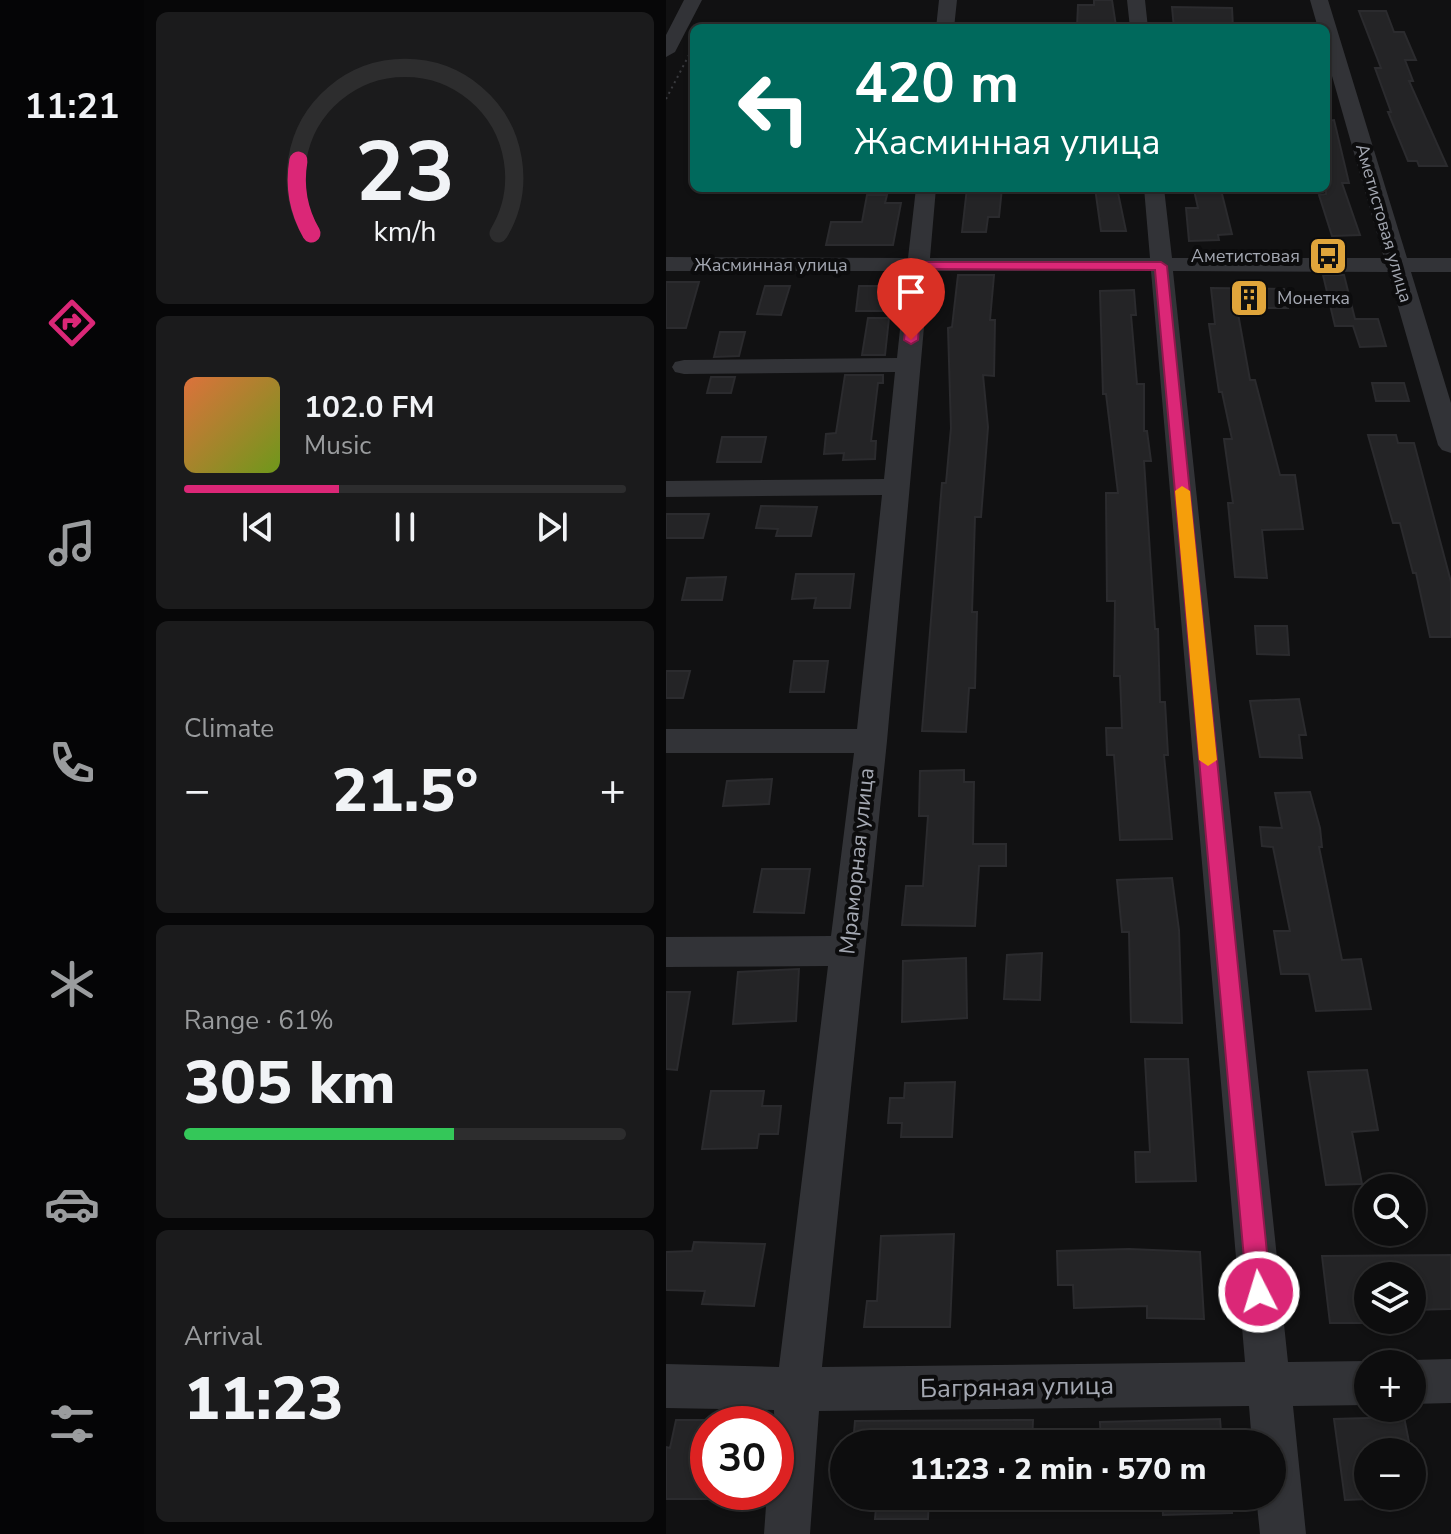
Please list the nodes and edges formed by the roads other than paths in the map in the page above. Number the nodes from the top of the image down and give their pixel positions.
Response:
1 (693, 0) edge
2 (948, 0) edge
3 (1136, 0) edge
4 (1319, 0) edge
5 (945, 24) edge
6 (1139, 24) edge
7 (1326, 24) edge
8 (1330, 37) edge
9 (666, 52) edge
10 (926, 192) edge
11 (1154, 192) edge
12 (666, 264) edge
13 (918, 265) junction
14 (1397, 265) junction
15 (1451, 265) edge
16 (1161, 266) junction
17 (908, 365) junction
18 (684, 367) dead end
19 (1451, 445) edge
20 (897, 487) junction
21 (666, 489) edge
22 (666, 741) edge
23 (871, 741) junction
24 (847, 951) junction
25 (666, 952) edge
26 (1451, 1381) edge
27 (1426, 1382) edge
28 (1354, 1383) edge
29 (1268, 1385) junction
30 (666, 1386) edge
31 (798, 1389) junction
32 (787, 1534) edge
33 (1283, 1534) edge

1 - 9 street
2 - 5 street
3 - 6 street
4 - 7 street, Аметистовая улица
8 - 14 street, Аметистовая улица
10 - 13 street, Мраморная улица
11 - 16 street
12 - 13 street, Жасминная улица
13 - 16 street, Жасминная улица
13 - 17 street, Мраморная улица
14 - 15 street, Жасминная улица
14 - 16 street, Жасминная улица
14 - 19 street, Аметистовая улица
16 - 29 street
17 - 18 street
17 - 20 street, Мраморная улица
20 - 21 street
20 - 23 street, Мраморная улица
22 - 23 street
23 - 24 street, Мраморная улица
24 - 25 street
24 - 31 street, Мраморная улица
26 - 27 street
28 - 29 street, Багряная улица
29 - 31 street, Багряная улица
29 - 33 street
30 - 31 street, Багряная улица
31 - 32 street, Мраморная улица

